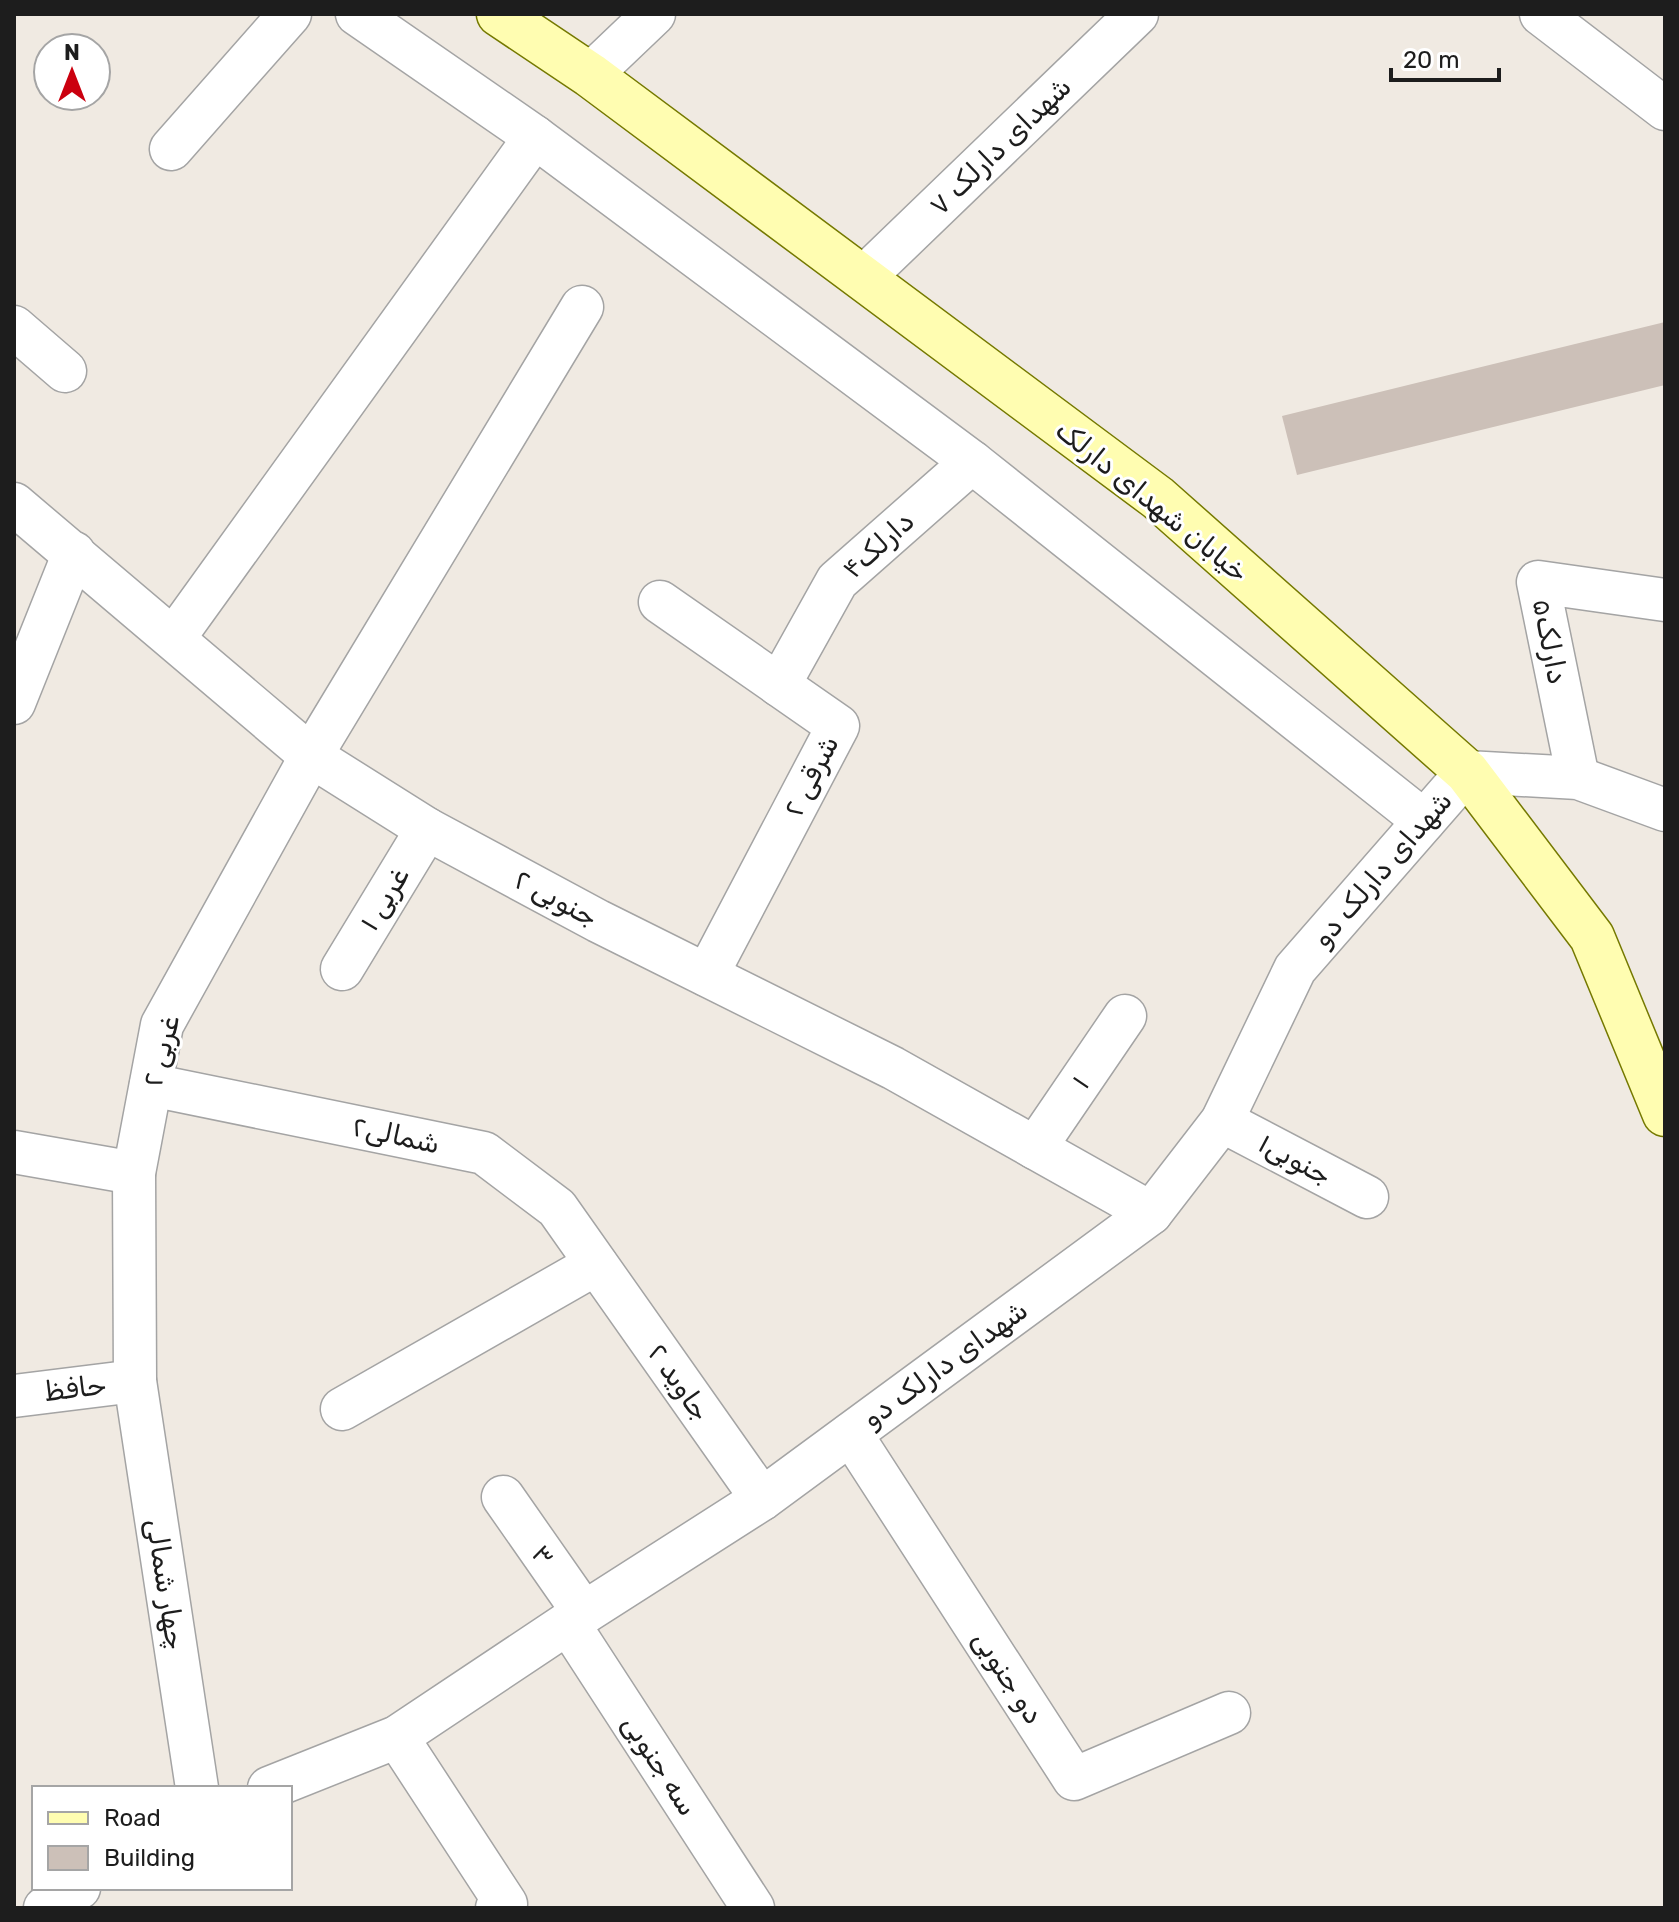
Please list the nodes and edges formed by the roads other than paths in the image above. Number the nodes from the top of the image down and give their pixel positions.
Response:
1 (290, 14) edge
2 (357, 14) edge
3 (499, 14) edge
4 (654, 14) edge
5 (1137, 14) edge
6 (1541, 14) edge
7 (1665, 65) edge
8 (590, 75) junction
9 (1623, 77) junction
10 (1665, 109) edge
11 (535, 137) junction
12 (171, 149) dead end
13 (863, 278) junction
14 (582, 307) dead end
15 (14, 327) edge
16 (65, 371) dead end
17 (972, 462) junction
18 (14, 504) edge
19 (74, 553) junction
20 (1665, 600) edge
21 (660, 602) dead end
22 (174, 638) junction
23 (779, 685) junction
24 (14, 703) edge
25 (311, 756) junction
26 (1467, 772) junction
27 (1578, 778) junction
28 (1665, 810) edge
29 (1424, 821) junction
30 (427, 829) junction
31 (342, 969) dead end
32 (707, 975) junction
33 (1125, 1016) dead end
34 (151, 1085) junction
35 (1665, 1114) edge
36 (1222, 1121) junction
37 (1035, 1148) junction
38 (14, 1152) edge
39 (134, 1173) junction
40 (1367, 1197) dead end
41 (1151, 1213) junction
42 (596, 1264) junction
43 (135, 1381) junction
44 (14, 1396) edge
45 (342, 1409) dead end
46 (851, 1434) junction
47 (503, 1497) dead end
48 (762, 1499) junction
49 (576, 1618) junction
50 (1229, 1713) dead end
51 (397, 1737) junction
52 (197, 1786) edge
53 (274, 1786) edge
54 (76, 1890) edge
55 (45, 1908) edge
56 (497, 1908) edge
57 (753, 1908) edge

1 - 12 street
2 - 11 street
3 - 8 main road, خیابان شهدای دارلک
4 - 8 street
5 - 13 street, شهدای دارلک ۷
6 - 9 street
7 - 9 street
8 - 13 main road, خیابان شهدای دارلک
9 - 10 street
11 - 17 street
11 - 22 street
13 - 26 main road, خیابان شهدای دارلک
14 - 25 street, ۲ غربی
15 - 16 street
17 - 23 street, دارلک۴
17 - 29 street
18 - 19 street, ۲ جنوبی
19 - 22 street, ۲ جنوبی
19 - 24 street
20 - 27 street, دارلک۵
21 - 23 street, ۲ شرقی
22 - 25 street, ۲ جنوبی
23 - 32 street, ۲ شرقی
25 - 30 street, ۲ جنوبی
25 - 34 street, ۲ غربی
26 - 27 street
26 - 29 street, شهدای دارلک دو
26 - 35 main road, خیابان شهدای دارلک
27 - 28 street
29 - 36 street, شهدای دارلک دو
30 - 31 street, ۱ غربی
30 - 32 street, ۲ جنوبی
32 - 37 street, ۲ جنوبی
33 - 37 street, ۱
34 - 39 street, ۲ غربی
34 - 42 street, شمالی۲
36 - 40 street, جنوبی۱
36 - 41 street, شهدای دارلک دو
37 - 41 street, ۲ جنوبی
38 - 39 street
39 - 43 street, ۲ غربی
41 - 46 street, شهدای دارلک دو
42 - 45 street
42 - 48 street, ۲ جاوید
43 - 44 street, حافظ
43 - 52 street, چهار شمالی
46 - 48 street, شهدای دارلک دو
46 - 50 street, دو جنوبی
47 - 49 street, ۳
48 - 49 street, شهدای دارلک دو
49 - 51 street, شهدای دارلک دو
49 - 57 street, سه جنوبی
51 - 53 street, شهدای دارلک دو
51 - 56 street
54 - 55 street

